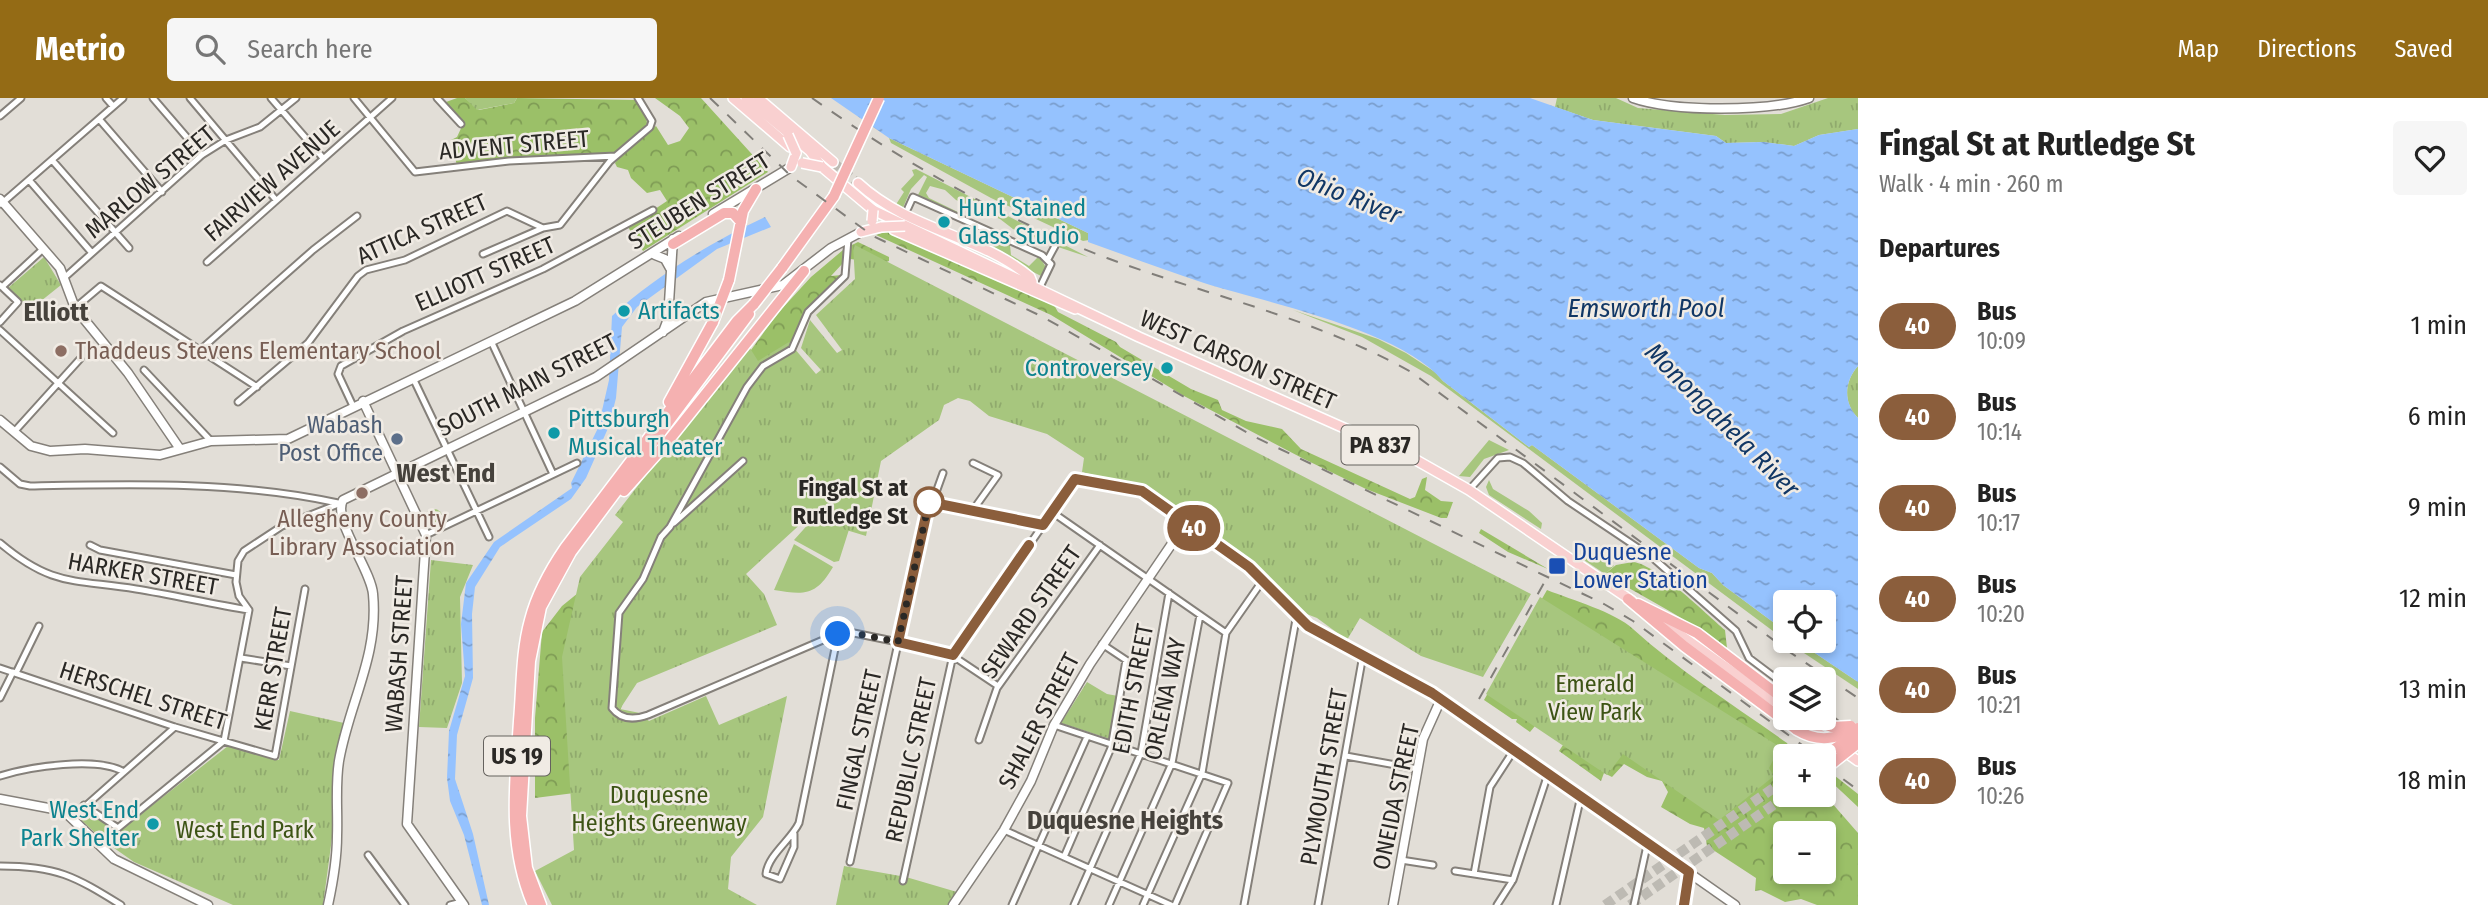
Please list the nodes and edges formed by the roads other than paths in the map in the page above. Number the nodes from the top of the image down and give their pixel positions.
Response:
1 (21, 98) edge
2 (106, 98) edge
3 (123, 98) edge
4 (153, 98) edge
5 (190, 98) edge
6 (271, 98) edge
7 (296, 98) edge
8 (354, 98) edge
9 (392, 98) edge
10 (437, 98) edge
11 (638, 98) edge
12 (733, 98) edge
13 (746, 98) edge
14 (758, 98) edge
15 (879, 98) edge
16 (1633, 98) edge
17 (1809, 98) edge
18 (113, 106) junction
19 (282, 111) junction
20 (0, 116) edge
21 (371, 117) junction
22 (99, 119) junction
23 (461, 124) dead end
24 (788, 135) junction
25 (226, 140) junction
26 (790, 147) dead end
27 (202, 155) junction
28 (616, 156) junction
29 (323, 158) junction
30 (52, 160) junction
31 (833, 162) tunnel mouth
32 (796, 163) junction
33 (822, 167) junction
34 (29, 180) junction
35 (858, 183) tunnel mouth
36 (842, 184) junction
37 (757, 189) junction
38 (162, 192) junction
39 (276, 200) junction
40 (1, 202) edge
41 (908, 208) dead end
42 (873, 209) junction
43 (653, 210) dead end
44 (357, 216) dead end
45 (741, 222) junction
46 (876, 224) junction
47 (905, 226) junction
48 (543, 228) junction
49 (894, 230) dead end
50 (117, 232) junction
51 (861, 232) joint
52 (848, 239) junction
53 (673, 242) junction
54 (1055, 246) dead end
55 (129, 248) dead end
56 (43, 249) junction
57 (92, 253) junction
58 (482, 254) dead end
59 (655, 255) junction
60 (207, 262) dead end
61 (1049, 262) junction
62 (627, 269) junction
63 (670, 269) junction
64 (804, 271) junction
65 (64, 278) junction
66 (1036, 285) junction
67 (1, 286) edge
68 (669, 296) junction
69 (754, 304) junction
70 (75, 308) junction
71 (1082, 308) junction
72 (689, 313) junction
73 (0, 322) edge
74 (0, 330) edge
75 (663, 331) junction
76 (491, 341) junction
77 (200, 350) junction
78 (80, 359) dead end
79 (144, 370) dead end
80 (413, 378) junction
81 (58, 382) junction
82 (257, 387) junction
83 (363, 401) junction
84 (238, 402) dead end
85 (353, 406) junction
86 (524, 412) junction
87 (0, 420) edge
88 (13, 432) junction
89 (113, 433) dead end
90 (211, 440) junction
91 (447, 448) junction
92 (641, 448) junction
93 (180, 449) junction
94 (743, 461) dead end
95 (577, 463) dead end
96 (974, 463) dead end
97 (0, 467) edge
98 (396, 473) junction
99 (553, 474) junction
100 (943, 474) dead end
101 (1469, 490) junction
102 (929, 502) junction
103 (341, 503) junction
104 (973, 510) junction
105 (477, 511) junction
106 (1052, 512) junction
107 (1186, 523) junction
108 (1043, 525) junction
109 (670, 527) junction
110 (426, 535) junction
111 (489, 537) dead end
112 (581, 538) junction
113 (0, 543) edge
114 (90, 545) dead end
115 (1100, 545) junction
116 (236, 575) junction
117 (1148, 579) junction
118 (1263, 580) junction
119 (305, 589) dead end
120 (1169, 593) junction
121 (1628, 599) junction
122 (249, 610) junction
123 (1297, 614) junction
124 (1200, 615) junction
125 (39, 626) dead end
126 (1226, 633) junction
127 (838, 634) junction
128 (898, 642) junction
129 (1102, 644) junction
130 (953, 655) junction
131 (1363, 655) junction
132 (241, 658) junction
133 (291, 666) junction
134 (0, 668) edge
135 (15, 673) junction
136 (1773, 676) edge
137 (998, 686) junction
138 (1773, 691) edge
139 (0, 698) edge
140 (1441, 699) junction
141 (1773, 700) edge
142 (1836, 723) edge
143 (1054, 725) junction
144 (1858, 726) edge
145 (175, 727) junction
146 (1836, 727) edge
147 (1814, 730) edge
148 (1858, 734) edge
149 (1087, 737) junction
150 (979, 740) dead end
151 (224, 741) junction
152 (1858, 742) edge
153 (1112, 744) junction
154 (1836, 748) edge
155 (1514, 750) junction
156 (1141, 753) junction
157 (275, 756) joint
158 (1346, 757) junction
159 (1836, 759) edge
160 (1858, 761) edge
161 (1172, 763) junction
162 (1418, 769) junction
163 (124, 772) junction
164 (1202, 773) junction
165 (1548, 774) junction
166 (0, 776) edge
167 (1581, 796) junction
168 (0, 799) edge
169 (84, 805) junction
170 (73, 817) junction
171 (1004, 830) junction
172 (794, 834) junction
173 (1648, 841) junction
174 (1039, 845) junction
175 (368, 855) dead end
176 (1064, 857) junction
177 (1401, 860) junction
178 (850, 862) dead end
179 (0, 866) edge
180 (1433, 866) dead end
181 (1090, 869) junction
182 (1455, 872) dead end
183 (1689, 872) junction
184 (1474, 874) junction
185 (1513, 880) junction
186 (903, 881) dead end
187 (1119, 882) junction
188 (1148, 894) junction
189 (463, 903) edge
190 (121, 905) edge
191 (208, 905) edge
192 (328, 905) edge
193 (405, 905) edge
194 (450, 905) edge
195 (533, 905) edge
196 (541, 905) edge
197 (953, 905) edge
198 (1012, 905) edge
199 (1074, 905) edge
200 (1109, 905) edge
201 (1143, 905) edge
202 (1173, 905) edge
203 (1244, 905) edge
204 (1318, 905) edge
205 (1393, 905) edge
206 (1497, 905) edge
207 (1556, 905) edge
208 (1634, 905) edge
209 (1684, 905) edge
210 (1735, 905) edge

1 - 20 street
2 - 18 street
3 - 18 street
4 - 27 street
5 - 25 street
6 - 19 street
7 - 19 street, MARLOW STREET
8 - 21 street
9 - 21 street, FAIRVIEW AVENUE
10 - 23 street
11 - 28 street
12 - 26 main road
13 - 24 main road, WEST CARSON STREET
14 - 31 main road
15 - 36 highway, US 19, bridge
16 - 17 street
18 - 22 street
19 - 25 street, MARLOW STREET
19 - 29 street
21 - 28 street, ADVENT STREET
21 - 29 street, FAIRVIEW AVENUE
22 - 30 street
22 - 38 street
24 - 32 main road, bridge
24 - 33 main road, WEST CARSON STREET, bridge
25 - 27 street, MARLOW STREET
25 - 39 street
27 - 38 street, MARLOW STREET
28 - 48 street
29 - 39 street, FAIRVIEW AVENUE
30 - 34 street
30 - 50 street
32 - 33 main road, bridge
32 - 37 street, STEUBEN STREET
33 - 36 main road, WEST CARSON STREET
34 - 40 street
34 - 57 street
35 - 66 main road
36 - 42 main road, WEST CARSON STREET
36 - 69 highway, US 19, bridge
37 - 45 highway
37 - 53 street, STEUBEN STREET
38 - 50 street, MARLOW STREET
39 - 60 street, FAIRVIEW AVENUE
40 - 56 street
41 - 61 street
42 - 46 main road, bridge
42 - 47 main road, WEST CARSON STREET / PA 837
43 - 85 street, ELLIOTT STREET
44 - 77 street
45 - 53 highway
45 - 92 highway, bridge
46 - 47 main road, PA 837, bridge
46 - 51 main road
47 - 66 main road, WEST CARSON STREET / PA 837
48 - 58 street
48 - 82 street, ATTICA STREET
49 - 71 main road
50 - 55 street
50 - 57 street, MARLOW STREET
51 - 52 street, SOUTH MAIN STREET
52 - 64 street, SOUTH MAIN STREET
52 - 109 street
53 - 59 street, STEUBEN STREET
53 - 62 street, STEUBEN STREET
53 - 63 street
54 - 61 street
56 - 65 street
56 - 67 street
57 - 65 street, MARLOW STREET
59 - 62 street, STEUBEN STREET
59 - 63 street
61 - 66 street
62 - 76 street, STEUBEN STREET
63 - 68 street
64 - 72 street, SOUTH MAIN STREET
64 - 112 highway
65 - 70 street
66 - 71 main road, WEST CARSON STREET / PA 837
67 - 73 street
68 - 72 street
68 - 75 street
69 - 92 highway, US 19
69 - 112 highway, US 19
70 - 77 street
70 - 93 street
71 - 101 main road, WEST CARSON STREET / PA 837
72 - 75 street, SOUTH MAIN STREET
74 - 81 street
75 - 86 street, SOUTH MAIN STREET
76 - 80 street, STEUBEN STREET
76 - 86 street
77 - 82 street
78 - 81 street
79 - 90 street
80 - 83 street, STEUBEN STREET
80 - 91 street
81 - 88 street
81 - 89 street
82 - 84 street, ATTICA STREET
83 - 85 street, STEUBEN STREET
83 - 98 street, WABASH STREET
85 - 90 street, STEUBEN STREET
86 - 91 street, SOUTH MAIN STREET
86 - 99 street
87 - 88 street, STEUBEN STREET
88 - 93 street, STEUBEN STREET
90 - 93 street, STEUBEN STREET
91 - 98 street, SOUTH MAIN STREET
91 - 105 street
92 - 195 highway, US 19
94 - 109 street
95 - 99 street
96 - 104 street
97 - 103 street
98 - 103 street, SOUTH MAIN STREET
98 - 110 street, WABASH STREET
99 - 105 street
100 - 102 street, FINGAL STREET
101 - 121 main road, WEST CARSON STREET / PA 837
101 - 136 street
102 - 104 street
102 - 128 street, FINGAL STREET
103 - 116 street
103 - 192 street
104 - 108 street
105 - 110 street
105 - 111 street
106 - 107 street, REPUBLIC STREET
106 - 108 street, REPUBLIC STREET
106 - 115 street
107 - 117 street, SHALER STREET
107 - 118 street
108 - 130 street, REPUBLIC STREET
109 - 127 street
110 - 189 street, WABASH STREET
112 - 196 highway, US 19
113 - 122 street, HARKER STREET
114 - 116 street
115 - 117 street
115 - 137 street, SEWARD STREET
116 - 122 street
117 - 120 street
117 - 129 street, SHALER STREET
118 - 123 street
118 - 126 street
119 - 133 street, KERR STREET
120 - 124 street
120 - 156 street, EDITH STREET
121 - 138 highway
121 - 141 main road, WEST CARSON STREET / PA 837
121 - 144 highway, bridge
122 - 132 street
123 - 131 street
123 - 203 street
124 - 126 street
124 - 161 street, ORLENA WAY
125 - 135 street
126 - 164 street
127 - 128 street
127 - 172 street
128 - 130 street
128 - 178 street, FINGAL STREET
129 - 143 street, SHALER STREET
129 - 153 street
130 - 137 street
130 - 186 street, REPUBLIC STREET
131 - 140 street
131 - 158 street, PLYMOUTH STREET
132 - 133 street
132 - 151 street
133 - 157 street, KERR STREET
134 - 135 street, HERSCHEL STREET
135 - 139 street
135 - 145 street, HERSCHEL STREET
137 - 150 street, SEWARD STREET
140 - 155 street
140 - 162 street, ONEIDA STREET
142 - 152 street
143 - 149 street
143 - 171 street, SHALER STREET
144 - 146 highway, bridge
145 - 151 street, HERSCHEL STREET
145 - 163 street
147 - 160 main road
148 - 154 highway, bridge
149 - 153 street
149 - 174 street
151 - 157 street, HERSCHEL STREET
151 - 169 street
152 - 159 highway, bridge
153 - 156 street
153 - 176 street
155 - 165 street
155 - 184 street
156 - 161 street
156 - 181 street, EDITH STREET
158 - 162 street
158 - 204 street, PLYMOUTH STREET
161 - 164 street
161 - 187 street, ORLENA WAY
162 - 177 street, ONEIDA STREET
163 - 166 street
163 - 169 street
164 - 188 street
164 - 202 street
165 - 167 street
165 - 185 street
167 - 173 street
167 - 207 street
168 - 170 street
169 - 170 street
170 - 191 street
171 - 174 street
171 - 197 street, SHALER STREET
172 - 172 street
173 - 183 street
173 - 208 street
174 - 176 street
174 - 198 street
175 - 193 street
176 - 181 street
177 - 180 street
177 - 205 street, ONEIDA STREET
179 - 190 street
181 - 187 street
181 - 199 street, EDITH STREET
182 - 184 street
183 - 209 street
183 - 210 street
184 - 185 street
185 - 206 street
187 - 188 street
187 - 200 street, ORLENA WAY
188 - 201 street
188 - 202 street
189 - 194 street

